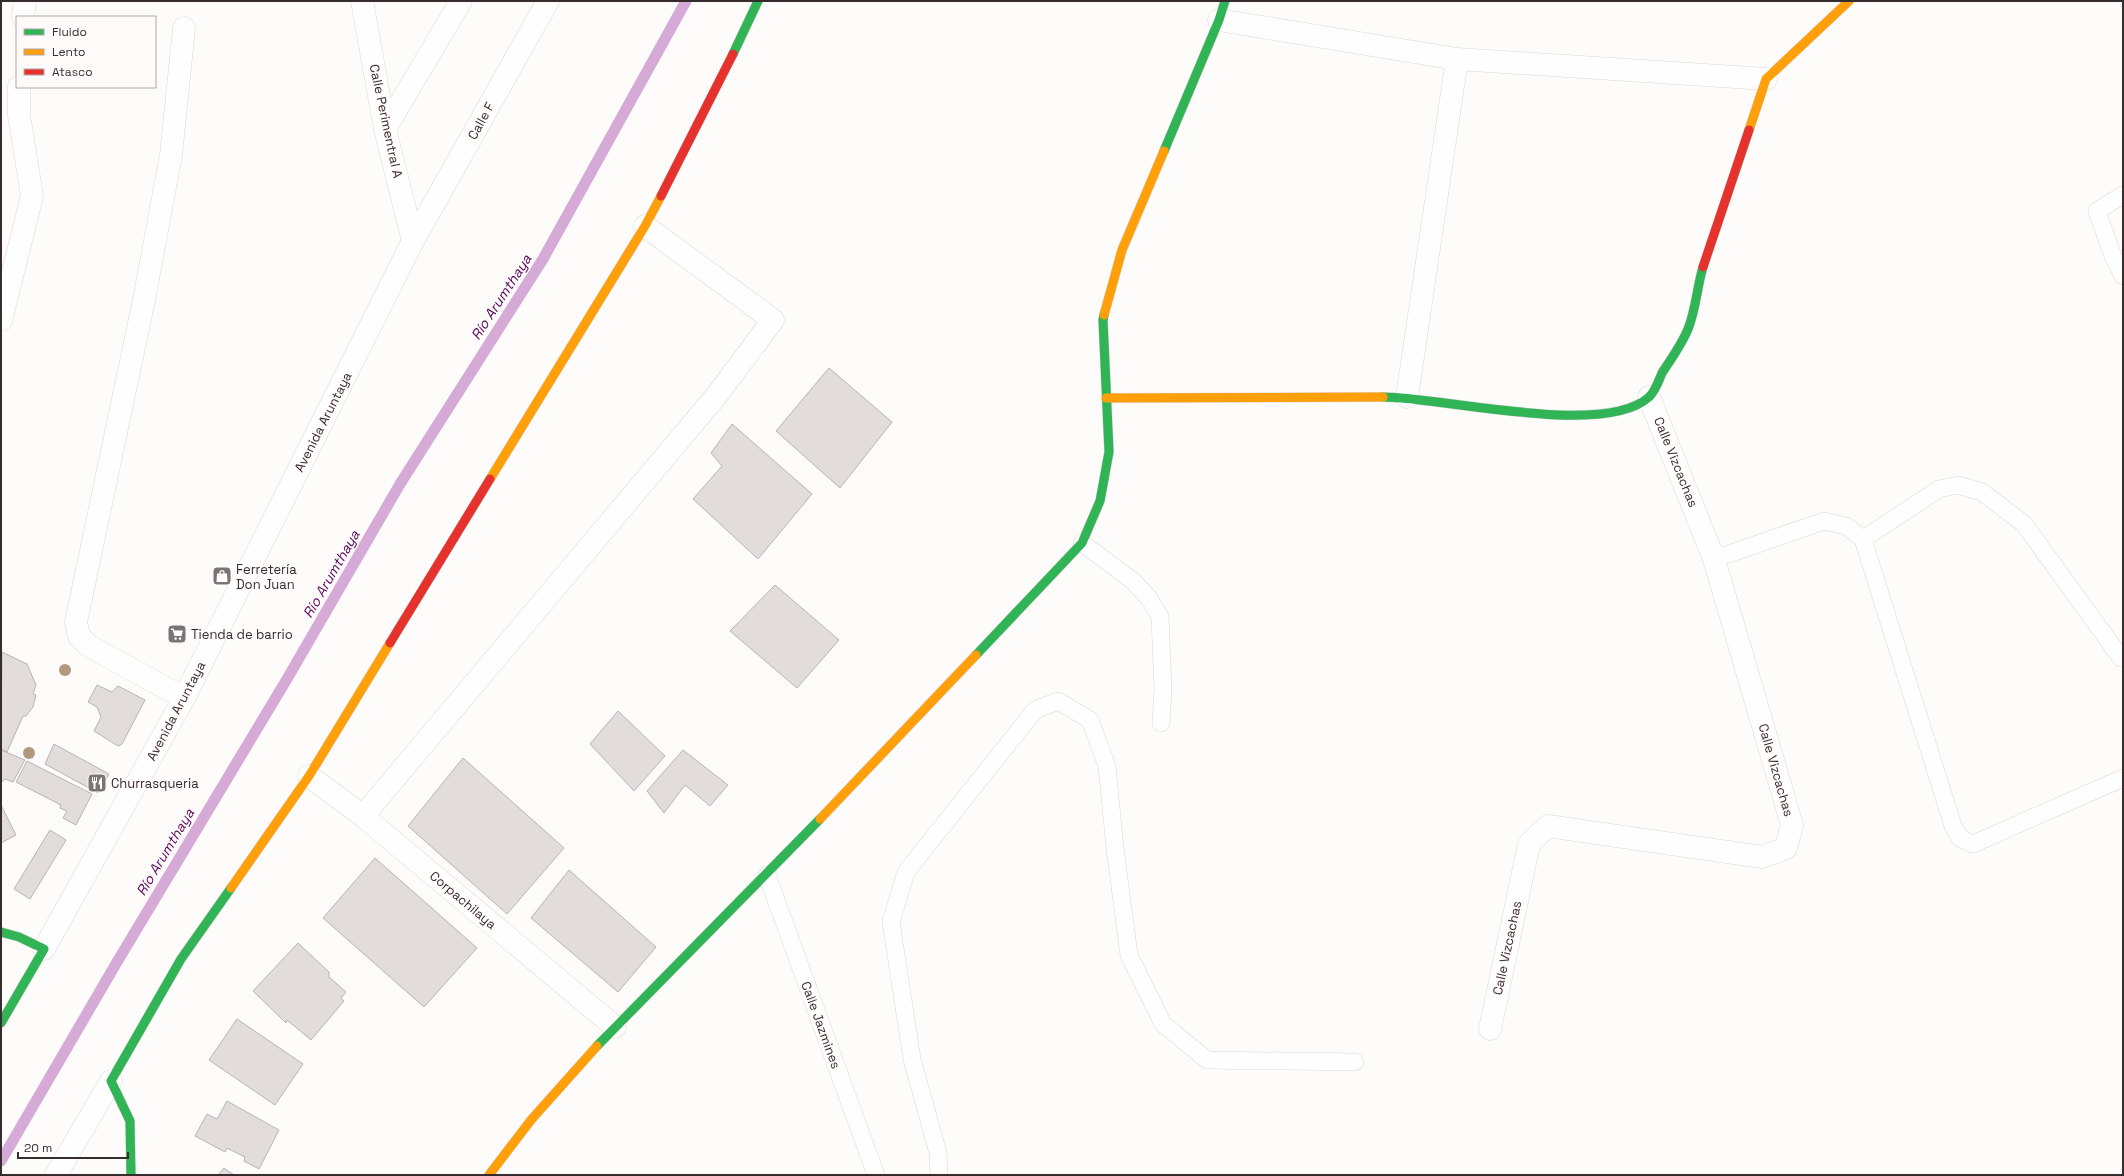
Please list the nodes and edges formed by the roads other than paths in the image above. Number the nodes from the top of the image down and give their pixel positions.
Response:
1 (25, 1) edge
2 (362, 1) edge
3 (461, 1) edge
4 (548, 1) edge
5 (758, 1) edge
6 (1849, 1) edge
7 (1222, 10) edge
8 (23, 16) edge
9 (184, 28) dead end
10 (1457, 59) junction
11 (1766, 79) junction
12 (19, 88) edge
13 (386, 129) junction
14 (2123, 195) edge
15 (645, 226) junction
16 (413, 241) junction
17 (2123, 276) edge
18 (1, 320) edge
19 (1649, 397) junction
20 (1106, 398) junction
21 (1407, 398) junction
22 (1863, 539) junction
23 (1082, 542) junction
24 (1714, 559) junction
25 (2121, 658) dead end
26 (184, 698) junction
27 (1161, 723) dead end
28 (309, 776) junction
29 (2123, 778) edge
30 (363, 816) junction
31 (766, 875) junction
32 (1, 932) edge
33 (44, 949) junction
34 (1, 1023) edge
35 (615, 1027) junction
36 (1490, 1029) dead end
37 (1355, 1062) dead end
38 (111, 1081) junction
39 (56, 1175) edge
40 (131, 1175) edge
41 (488, 1175) edge
42 (876, 1175) edge
43 (939, 1175) edge

1 - 8 street
2 - 13 street, Calle Perimentral A
3 - 13 street
4 - 16 street, Calle F
5 - 15 street
6 - 11 street
7 - 10 street
7 - 20 street
9 - 26 street
10 - 11 street
10 - 21 street
11 - 19 street
12 - 18 street
13 - 16 street, Calle Perimentral A
14 - 17 lane
15 - 28 street
15 - 30 street
16 - 26 street, Avenida Aruntaya
19 - 21 street
19 - 24 street, Calle Vizcachas
20 - 21 street
20 - 23 street
22 - 24 lane
22 - 25 lane
22 - 29 lane
23 - 27 lane
23 - 31 street
24 - 36 street, Calle Vizcachas
26 - 33 street, Avenida Aruntaya
28 - 30 street, Corpachilaya
28 - 38 street
30 - 35 street, Corpachilaya
31 - 35 street
31 - 42 lane, Calle Jazmines
32 - 33 street
33 - 34 street, Avenida Aruntaya
35 - 41 street
37 - 43 lane
38 - 39 street
38 - 40 street

